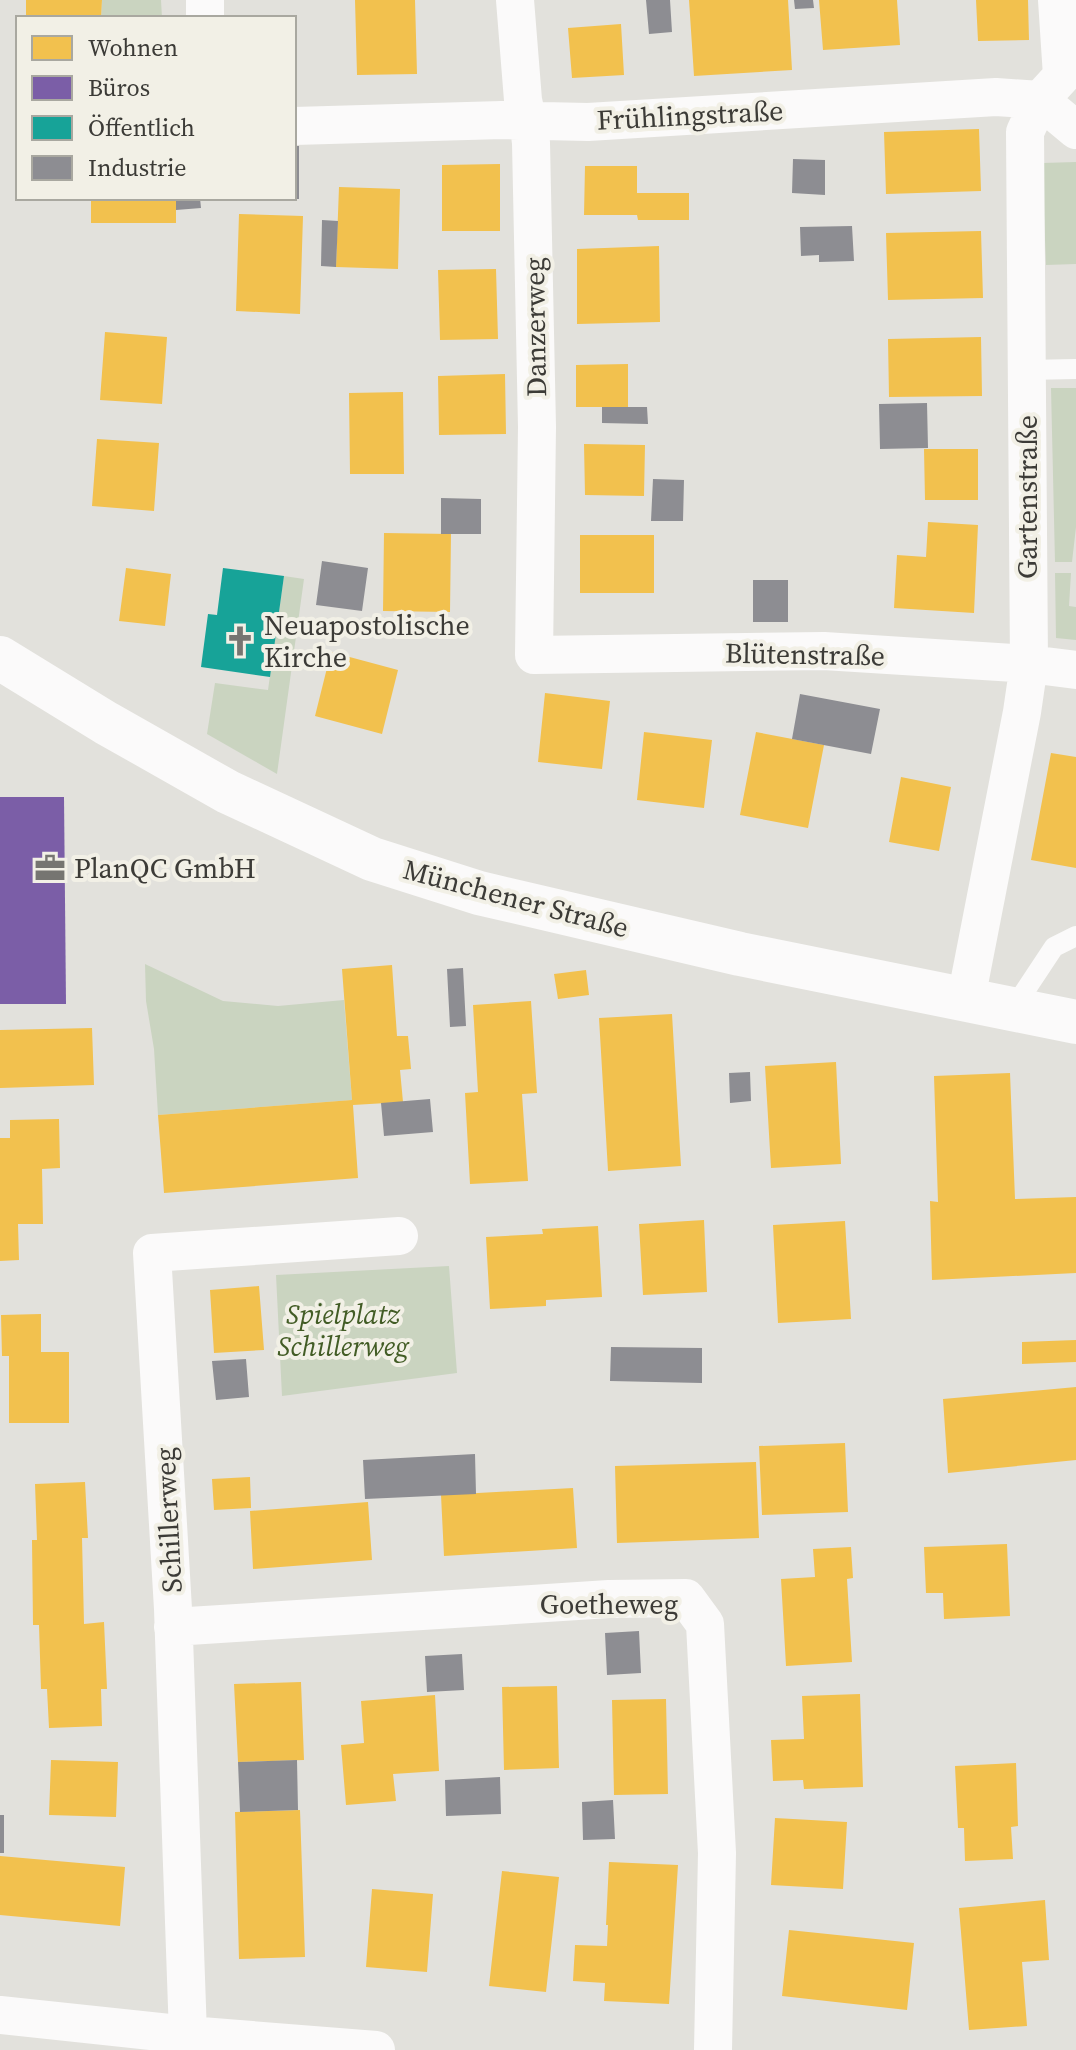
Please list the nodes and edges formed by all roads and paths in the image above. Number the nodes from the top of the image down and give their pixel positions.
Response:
1 (515, 0) edge
2 (1057, 0) edge
3 (1040, 100) junction
4 (526, 120) junction
5 (296, 126) edge
6 (1076, 130) edge
7 (1075, 369) edge
8 (1027, 370) junction
9 (534, 655) joint
10 (0, 658) edge
11 (1029, 664) junction
12 (1076, 670) edge
13 (1076, 936) edge
14 (966, 999) junction
15 (1013, 1009) junction
16 (1076, 1022) edge
17 (399, 1236) dead end
18 (173, 1627) junction
19 (0, 2015) edge
20 (188, 2042) edge
21 (376, 2050) edge
22 (713, 2050) edge

1 - 4 street, Danzerweg
2 - 3 street, Gartenstraße
3 - 4 street, Frühlingstraße
3 - 6 street
3 - 8 street, Gartenstraße
4 - 5 street, Frühlingstraße
4 - 9 street, Danzerweg
7 - 8 lane
8 - 11 street, Gartenstraße
9 - 11 street, Blütenstraße
10 - 14 street, Münchener Straße
11 - 12 street, Blütenstraße
11 - 14 street, Gartenstraße
13 - 15 lane
14 - 15 street, Münchener Straße
15 - 16 street, Münchener Straße
17 - 18 street, Schillerweg
18 - 20 street, Schillerweg
18 - 22 street, Goetheweg
19 - 20 street
20 - 21 street

